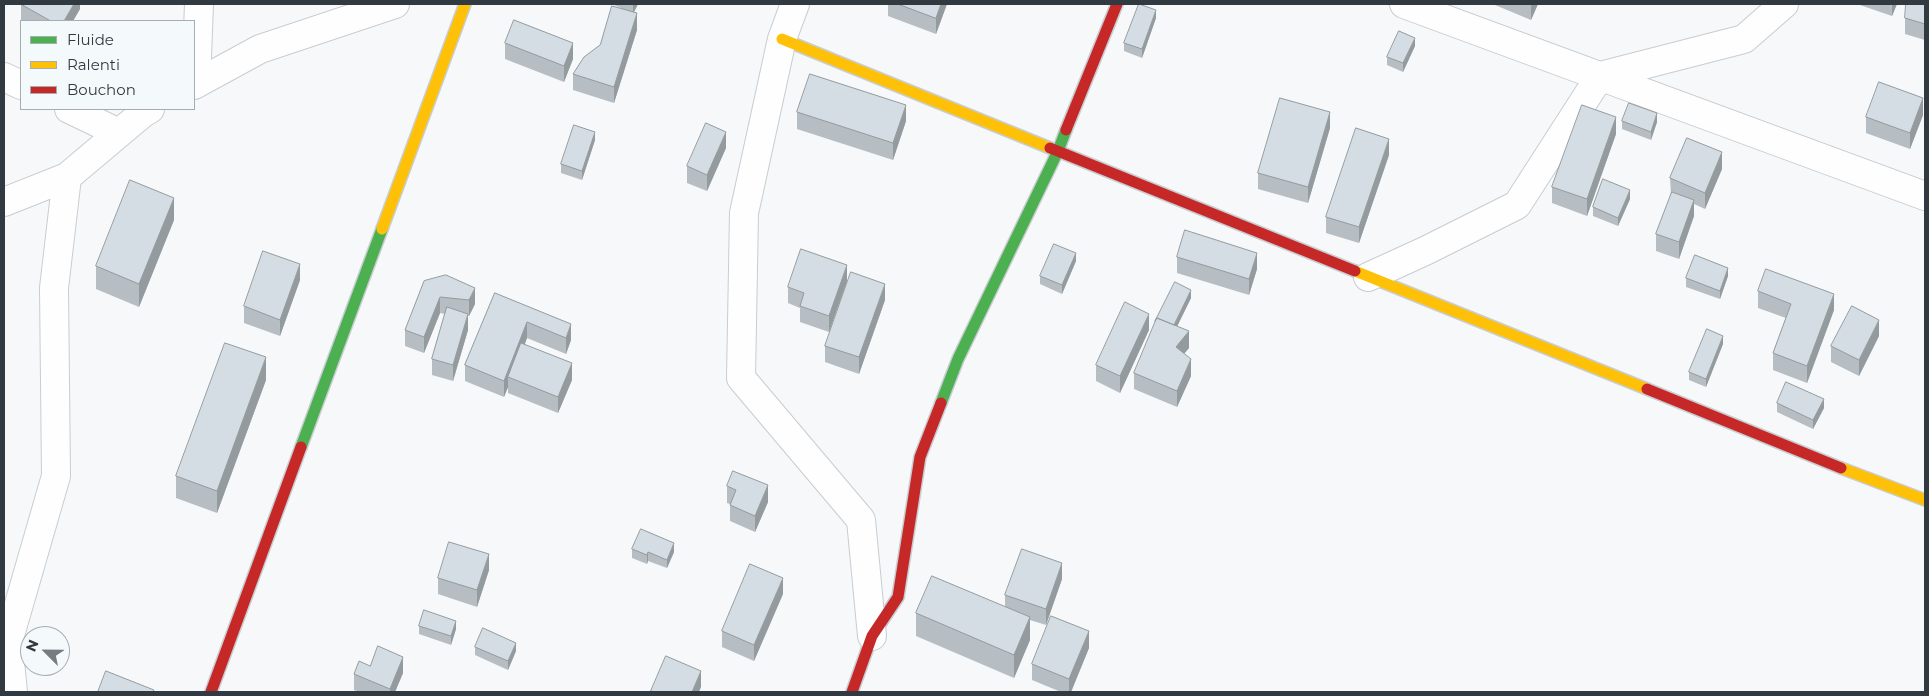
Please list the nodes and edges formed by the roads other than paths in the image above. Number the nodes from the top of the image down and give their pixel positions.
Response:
1 (199, 4) edge
2 (395, 4) edge
3 (465, 4) edge
4 (795, 4) edge
5 (1117, 4) edge
6 (1404, 4) edge
7 (1784, 4) edge
8 (782, 39) junction
9 (1600, 76) junction
10 (4, 77) edge
11 (195, 84) edge
12 (20, 85) edge
13 (72, 110) edge
14 (149, 110) edge
15 (119, 133) junction
16 (1058, 151) junction
17 (67, 177) junction
18 (1925, 196) edge
19 (4, 202) edge
20 (1368, 277) junction
21 (1925, 500) edge
22 (872, 636) junction
23 (12, 692) edge
24 (211, 692) edge
25 (852, 692) edge

1 - 11 street
2 - 11 street
3 - 24 street
4 - 8 street
5 - 16 street
6 - 9 street
7 - 9 street
8 - 16 street
8 - 22 street
9 - 18 street
9 - 20 street
10 - 12 street
13 - 15 street
14 - 15 street
15 - 17 street
16 - 20 street
16 - 22 street
17 - 19 street
17 - 23 street
20 - 21 street
22 - 25 street

